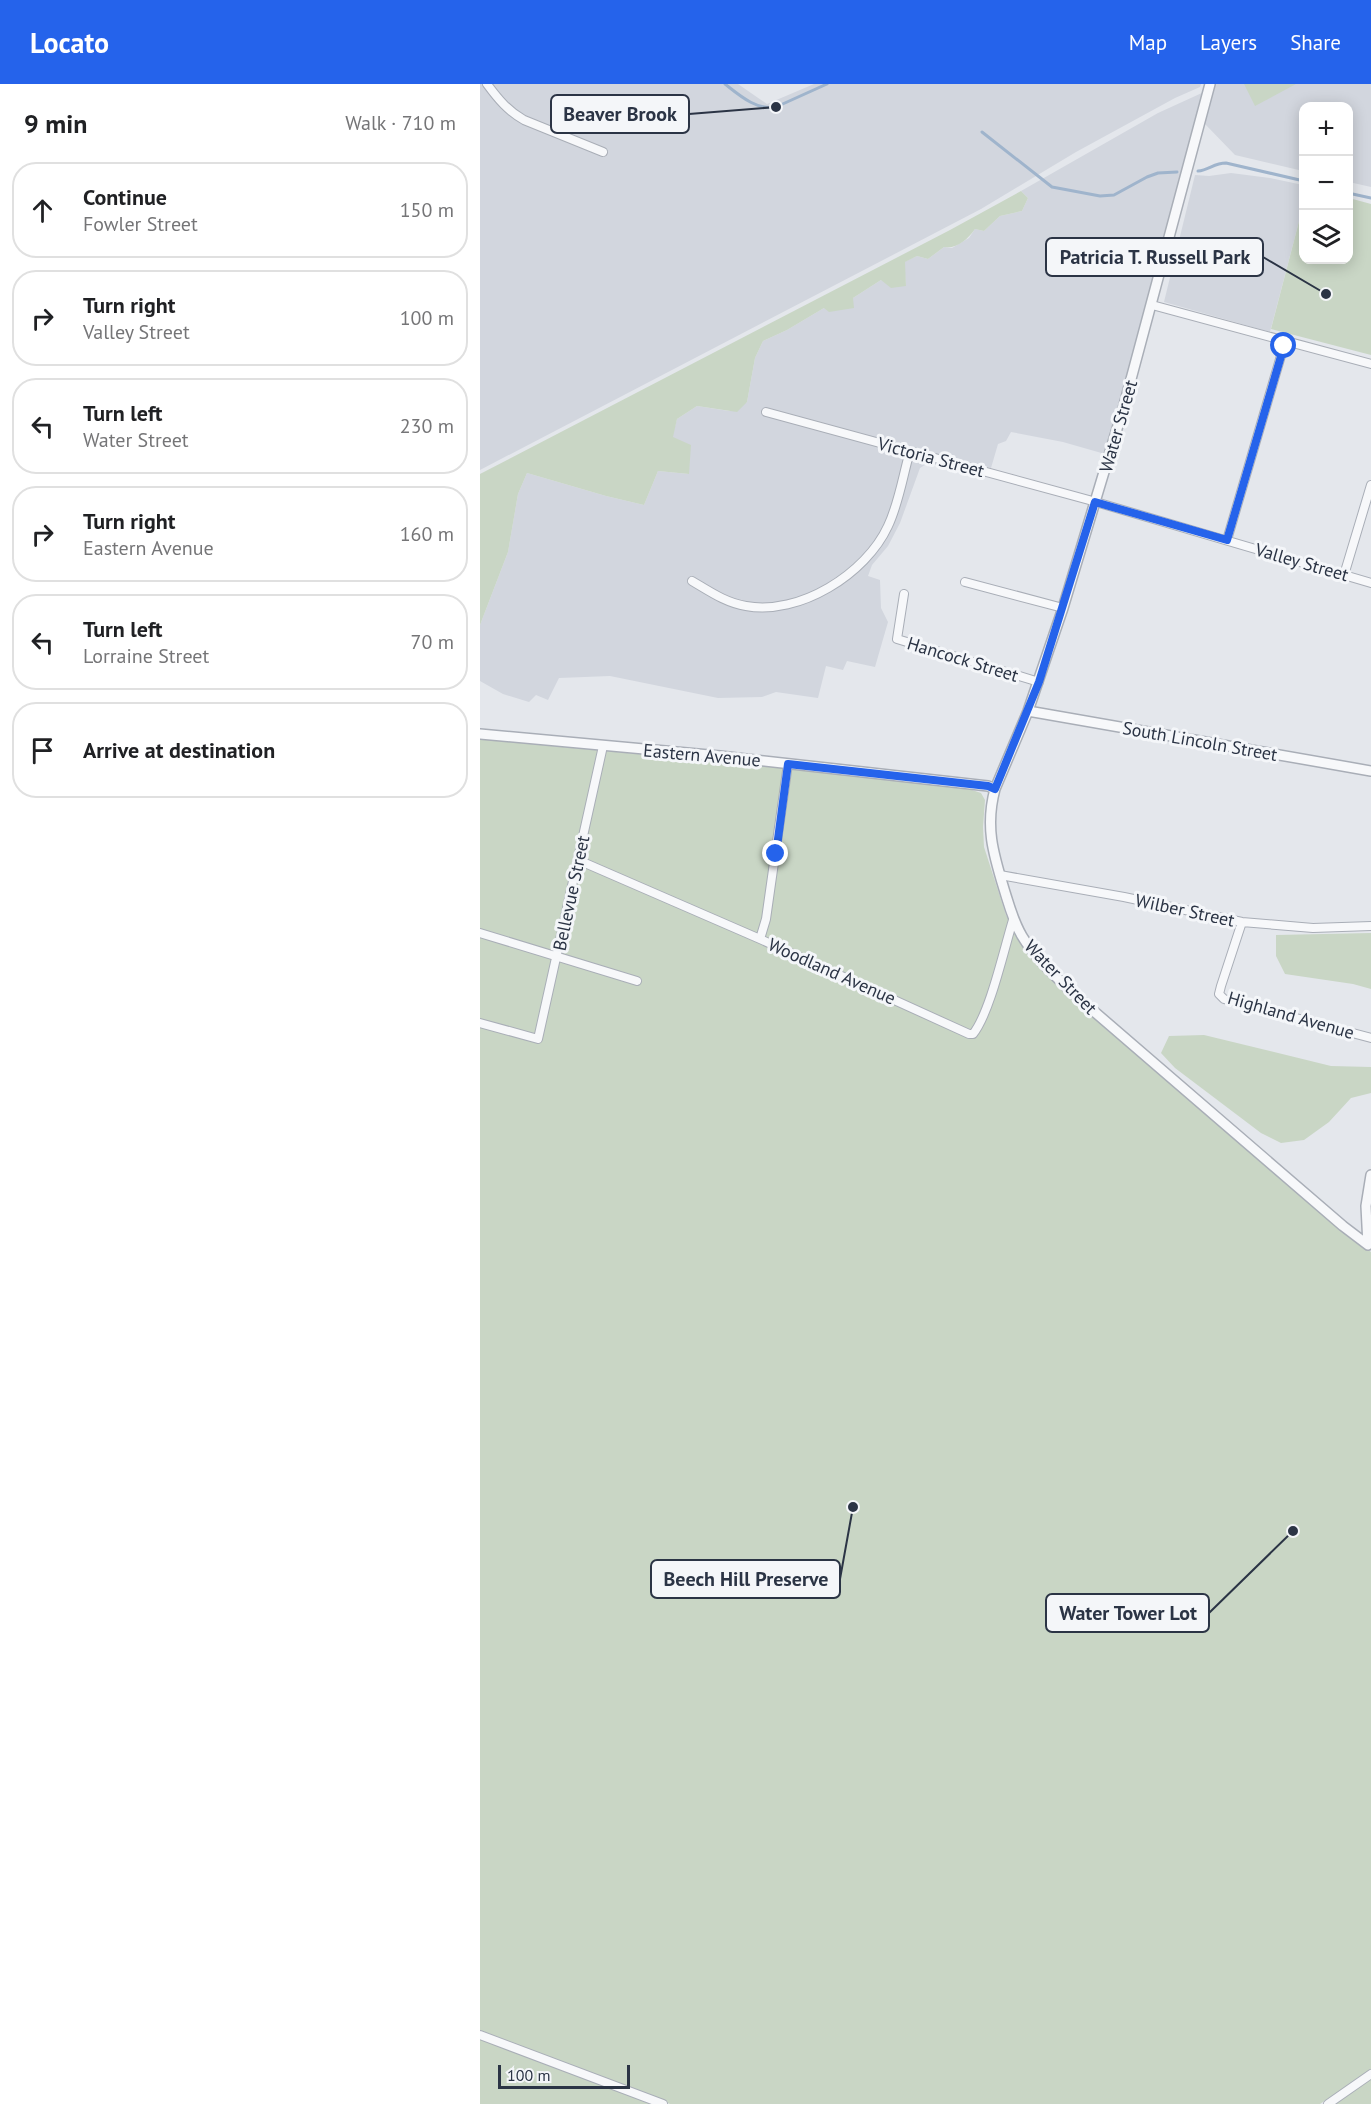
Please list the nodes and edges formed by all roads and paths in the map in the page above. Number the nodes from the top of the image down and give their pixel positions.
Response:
1 (487, 84) edge
2 (1210, 84) edge
3 (603, 152) dead end
4 (1152, 305) junction
5 (1285, 342) junction
6 (1371, 364) edge
7 (765, 412) dead end
8 (910, 451) junction
9 (1371, 485) edge
10 (1095, 502) junction
11 (1227, 540) junction
12 (1344, 575) junction
13 (692, 581) dead end
14 (965, 582) dead end
15 (1371, 583) edge
16 (904, 594) dead end
17 (1063, 608) junction
18 (1039, 682) junction
19 (1028, 711) junction
20 (480, 734) edge
21 (603, 746) junction
22 (788, 764) junction
23 (1371, 771) edge
24 (995, 789) junction
25 (578, 860) junction
26 (1000, 875) junction
27 (1013, 920) junction
28 (1242, 922) junction
29 (1371, 926) edge
30 (480, 933) edge
31 (760, 939) junction
32 (557, 958) junction
33 (637, 981) dead end
34 (480, 1023) edge
35 (1371, 1038) edge
36 (1371, 1175) edge
37 (1369, 1230) edge
38 (1370, 1246) edge
39 (480, 2035) edge
40 (1371, 2074) edge
41 (663, 2104) edge
42 (1328, 2104) edge

1 - 3 street
2 - 4 street, Water Street
4 - 5 street
4 - 10 street, Water Street
5 - 6 street
5 - 11 street
7 - 8 street, Victoria Street
8 - 10 street, Victoria Street
8 - 13 street
9 - 12 street
10 - 11 street, Valley Street
10 - 17 street, Water Street
11 - 12 street, Valley Street
12 - 15 street, Valley Street
14 - 17 street
16 - 18 street, Hancock Street
17 - 18 street, Water Street
18 - 19 street, Water Street
19 - 23 street, South Lincoln Street
19 - 24 street, Water Street
20 - 21 street, Eastern Avenue
21 - 22 street, Eastern Avenue
21 - 25 street, Bellevue Street
22 - 24 street, Eastern Avenue
22 - 31 street
24 - 26 street, Water Street
25 - 31 street, Woodland Avenue
25 - 32 street, Bellevue Street
26 - 27 street, Water Street
26 - 28 street, Wilber Street
27 - 31 street, Woodland Avenue
27 - 38 street, Water Street
28 - 29 street, Wilber Street
28 - 35 street, Highland Avenue
30 - 32 street
32 - 33 street
32 - 34 street, Bellevue Street
36 - 37 street
37 - 38 street
39 - 41 street
40 - 42 street

